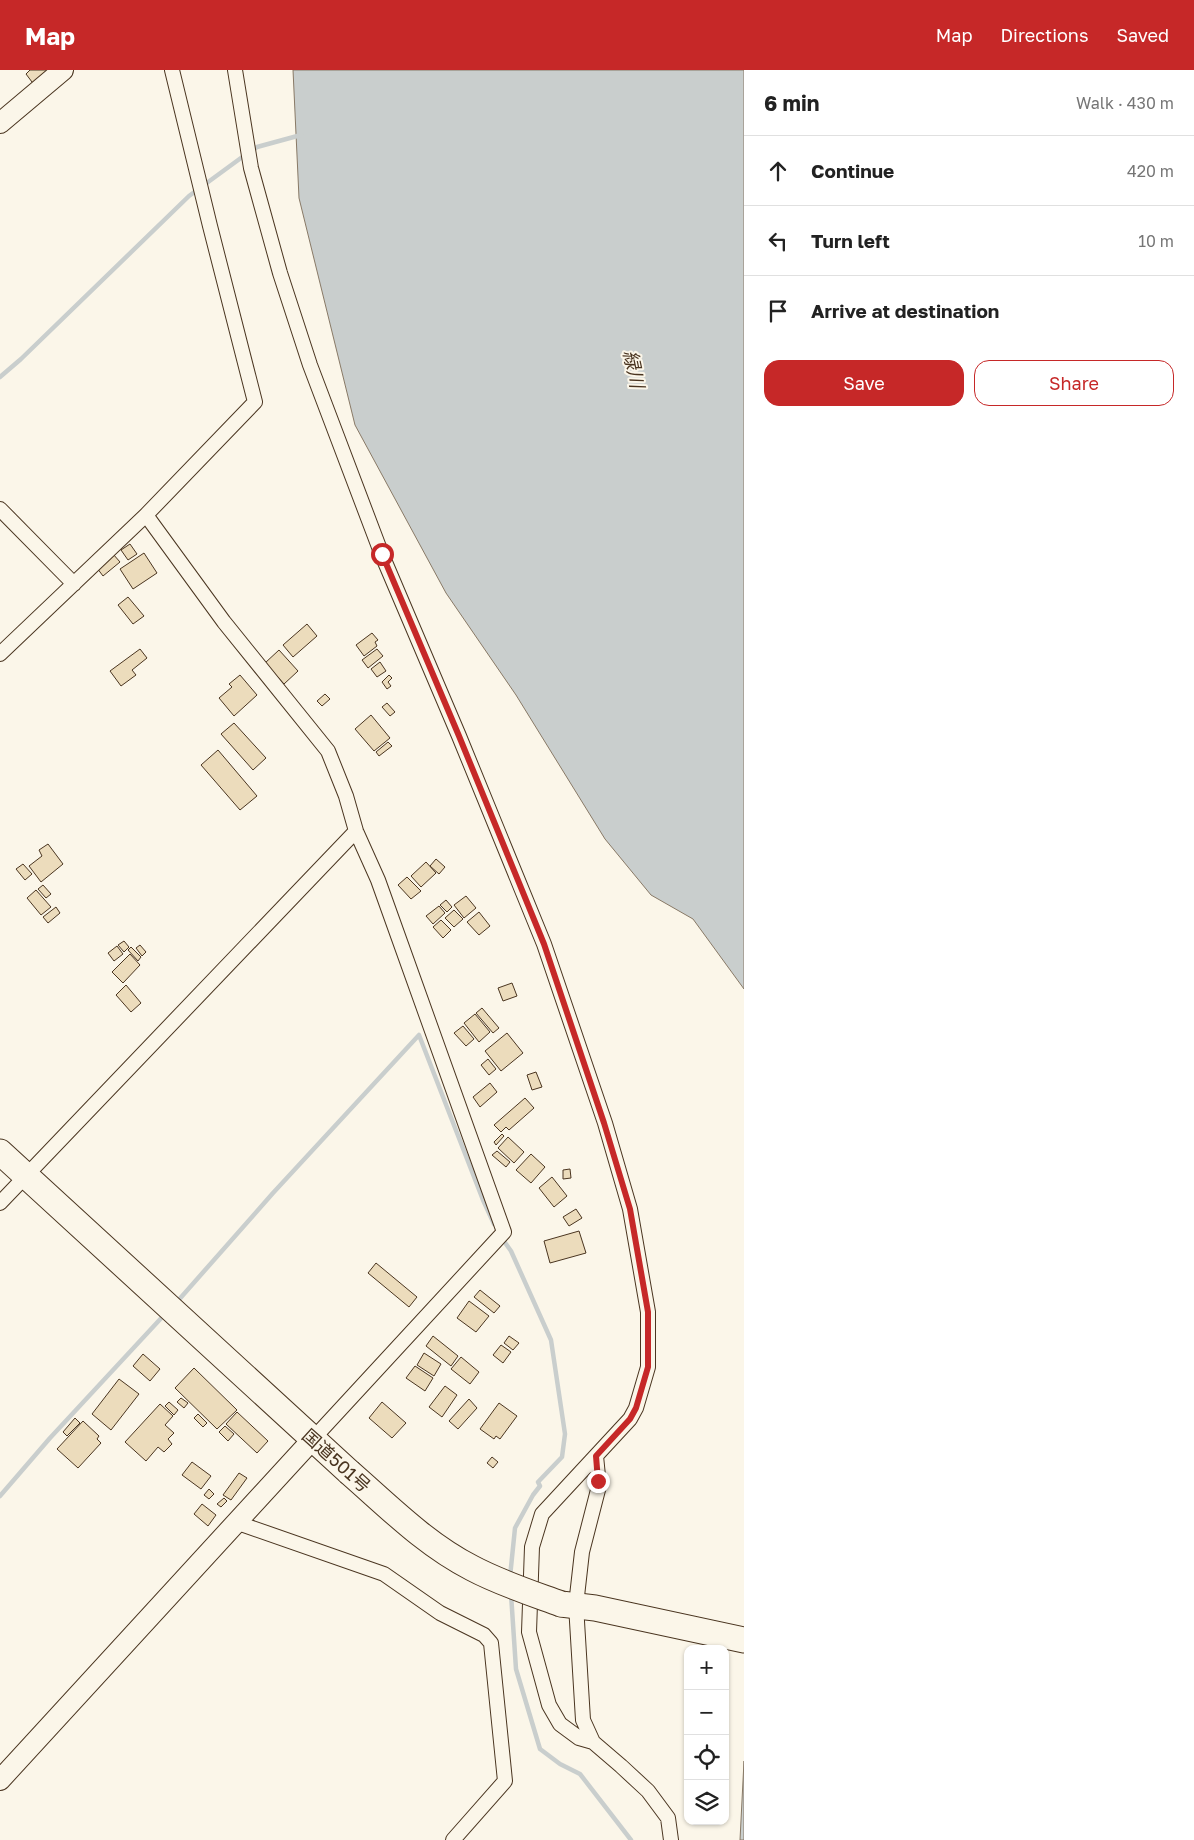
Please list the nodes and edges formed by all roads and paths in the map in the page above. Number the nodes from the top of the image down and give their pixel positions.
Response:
1 (62, 70) edge
2 (172, 70) edge
3 (235, 70) edge
4 (0, 123) edge
5 (0, 509) edge
6 (146, 514) junction
7 (74, 584) junction
8 (0, 654) edge
9 (356, 831) junction
10 (0, 1152) edge
11 (25, 1175) junction
12 (0, 1203) edge
13 (312, 1440) junction
14 (596, 1456) junction
15 (235, 1522) junction
16 (577, 1606) junction
17 (744, 1640) edge
18 (593, 1742) junction
19 (0, 1780) edge
20 (453, 1840) edge
21 (671, 1840) edge

1 - 4 street
2 - 6 street
3 - 14 street
5 - 7 street
6 - 7 street
6 - 9 street
7 - 8 street
9 - 11 street
9 - 13 street
10 - 11 highway, 国道501号
11 - 12 street
11 - 13 highway, 国道501号
13 - 15 street
13 - 16 highway, 国道501号, bridge
14 - 16 street
14 - 18 street
15 - 19 street
15 - 20 street
16 - 17 highway, 国道501号
16 - 18 street
18 - 21 street

